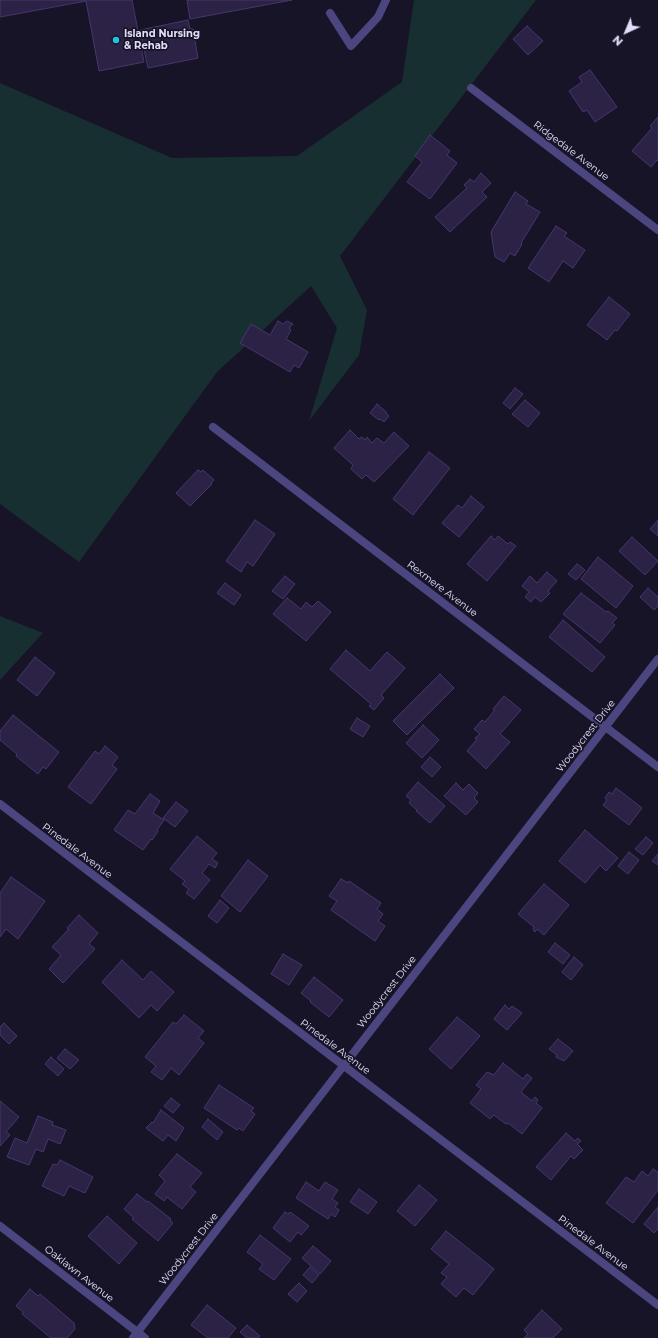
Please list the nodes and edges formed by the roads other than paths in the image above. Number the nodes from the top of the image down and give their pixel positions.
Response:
1 (386, 0) edge
2 (330, 13) dead end
3 (471, 88) dead end
4 (658, 230) edge
5 (213, 428) dead end
6 (658, 659) edge
7 (606, 727) junction
8 (658, 767) edge
9 (0, 804) edge
10 (343, 1066) junction
11 (0, 1226) edge
12 (658, 1305) edge
13 (136, 1335) edge
14 (146, 1338) edge

1 - 2 street
3 - 4 street, Ridgedale Avenue
5 - 7 street, Rexmere Avenue
6 - 7 street, Woodycrest Drive
7 - 8 street, Rexmere Avenue
7 - 10 street, Woodycrest Drive
9 - 10 street, Pinedale Avenue
10 - 12 street, Pinedale Avenue
10 - 13 street, Woodycrest Drive
11 - 13 street, Oaklawn Avenue
13 - 14 street, Oaklawn Avenue

